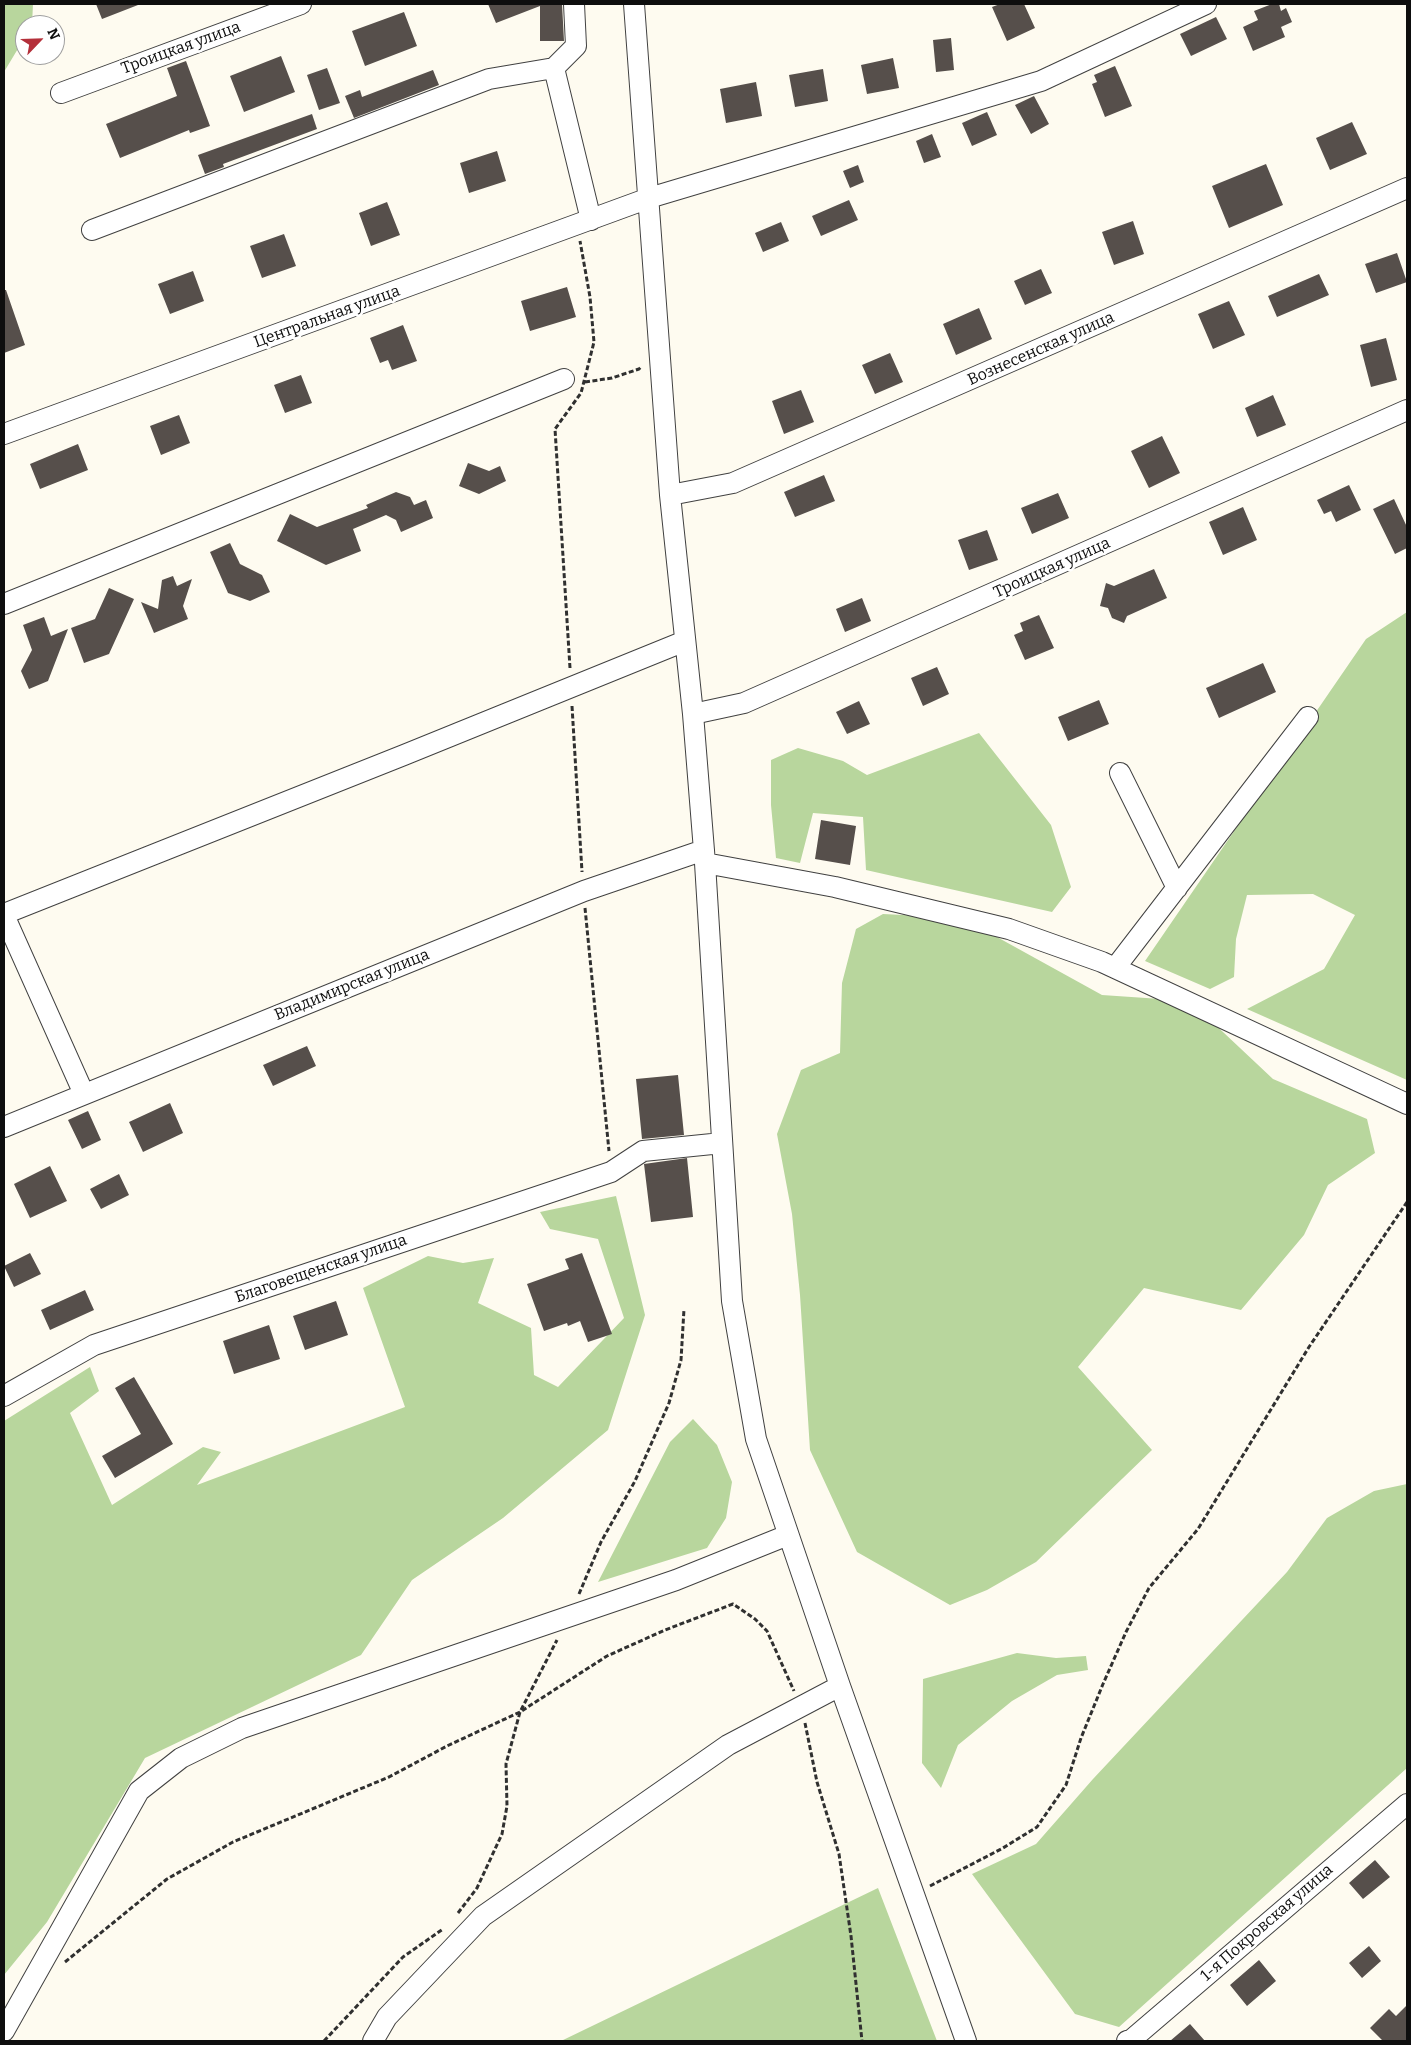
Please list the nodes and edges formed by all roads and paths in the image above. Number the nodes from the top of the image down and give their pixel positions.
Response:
1 (301, 4) edge
2 (574, 4) edge
3 (634, 4) edge
4 (1206, 4) edge
5 (554, 68) junction
6 (61, 93) dead end
7 (1407, 188) edge
8 (649, 198) junction
9 (591, 220) junction
10 (92, 230) dead end
11 (659, 347) junction
12 (564, 379) dead end
13 (585, 382) dead end
14 (1407, 410) edge
15 (4, 434) edge
16 (670, 495) junction
17 (4, 604) edge
18 (685, 641) junction
19 (693, 714) junction
20 (1308, 717) dead end
21 (1120, 773) dead end
22 (704, 856) junction
23 (1177, 888) junction
24 (4, 914) edge
25 (1115, 968) junction
26 (84, 1094) junction
27 (1407, 1104) edge
28 (4, 1127) edge
29 (722, 1143) junction
30 (1407, 1202) edge
31 (4, 1396) edge
32 (788, 1536) junction
33 (840, 1686) junction
34 (801, 1706) junction
35 (1407, 1804) edge
36 (912, 1895) junction
37 (449, 1925) dead end
38 (60, 1966) dead end
39 (4, 2031) edge
40 (324, 2041) edge
41 (373, 2041) edge
42 (862, 2041) edge
43 (966, 2041) edge
44 (1127, 2041) edge

1 - 6 street, Троицкая улица
2 - 5 street
3 - 8 street
4 - 8 street, Центральная улица
5 - 9 street
5 - 10 street
7 - 16 street, Вознесенская улица
8 - 9 street, Центральная улица
8 - 11 street
9 - 15 street, Центральная улица
11 - 13 path
11 - 16 street
12 - 17 street
14 - 19 street, Троицкая улица
16 - 18 street
18 - 19 street
18 - 24 street
19 - 22 street
20 - 23 street
21 - 23 street
22 - 25 street
22 - 26 street, Владимирская улица
22 - 29 street
23 - 25 street
24 - 26 street
25 - 27 street
26 - 28 street, Владимирская улица
29 - 31 street, Благовещенская улица
29 - 32 street
30 - 36 path
32 - 33 street
32 - 39 street
33 - 34 street
33 - 36 street
34 - 38 path
34 - 41 street
34 - 42 path
35 - 44 street, 1-я Покровская улица
36 - 43 street
37 - 40 path

